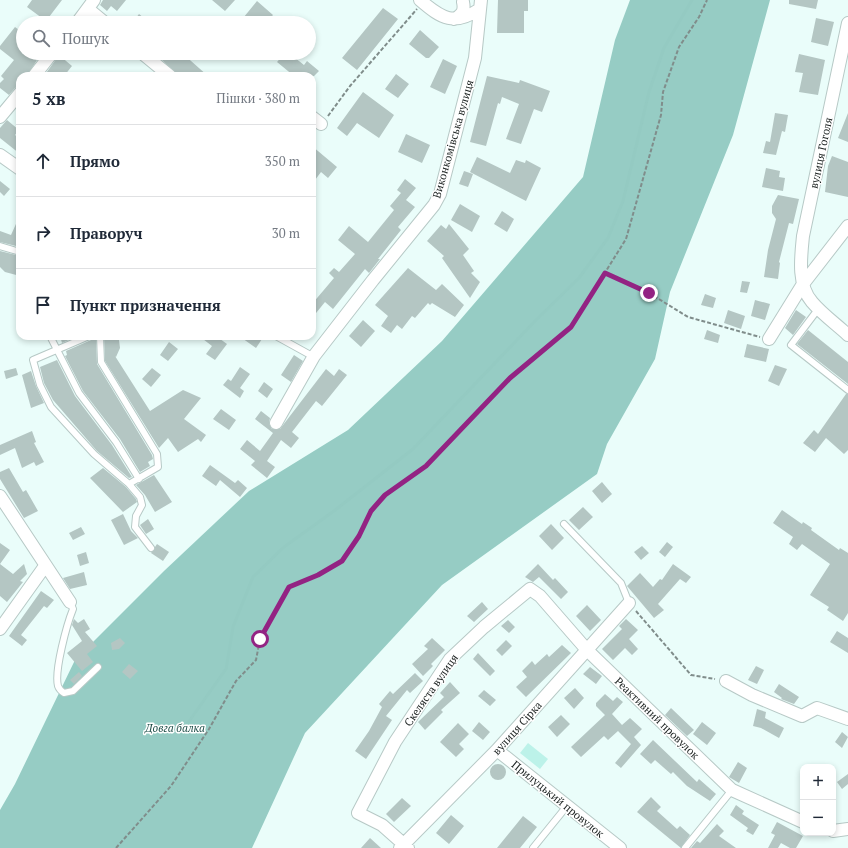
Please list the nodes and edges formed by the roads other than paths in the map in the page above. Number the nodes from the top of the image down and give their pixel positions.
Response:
1 (465, 1) edge
2 (424, 3) edge
3 (481, 4) edge
4 (91, 5) edge
5 (82, 16) edge
6 (100, 16) edge
7 (453, 19) junction
8 (848, 23) edge
9 (47, 60) edge
10 (151, 60) edge
11 (37, 72) edge
12 (165, 72) edge
13 (16, 98) edge
14 (0, 117) edge
15 (0, 155) edge
16 (16, 166) edge
17 (848, 226) edge
18 (0, 246) edge
19 (16, 251) edge
20 (803, 284) junction
21 (819, 308) junction
22 (848, 335) edge
23 (769, 339) road end
24 (52, 340) edge
25 (81, 340) edge
26 (100, 340) edge
27 (283, 340) edge
28 (58, 351) junction
29 (314, 357) junction
30 (848, 390) edge
31 (276, 423) dead end
32 (138, 479) junction
33 (128, 484) junction
34 (0, 496) edge
35 (564, 524) dead end
36 (151, 548) dead end
37 (45, 566) junction
38 (530, 588) joint
39 (70, 602) joint
40 (629, 603) joint
41 (0, 628) edge
42 (587, 650) junction
43 (98, 667) dead end
44 (726, 681) road end
45 (848, 719) edge
46 (497, 750) junction
47 (732, 790) junction
48 (567, 806) junction
49 (800, 821) edge
50 (848, 829) edge
51 (836, 831) edge
52 (404, 847) edge
53 (533, 848) edge
54 (620, 848) edge
55 (685, 848) edge

1 - 7 street
2 - 7 street
3 - 7 street
3 - 29 street, Виконкомівська вулиця
4 - 5 street
4 - 6 street
8 - 20 street, вулиця Гоголя
9 - 11 street
10 - 12 street
13 - 14 street
15 - 16 street
17 - 20 street
18 - 19 lane
20 - 21 street
20 - 23 street
21 - 22 street
21 - 30 lane
24 - 28 lane
25 - 28 lane
26 - 32 lane
27 - 29 lane
28 - 32 lane
28 - 33 lane
29 - 31 street, Виконкомівська вулиця
32 - 33 lane
33 - 36 lane
34 - 37 street
35 - 40 lane
37 - 39 street
37 - 41 street
38 - 42 street, Реактивний провулок
38 - 52 street, Скеляста вулиця
39 - 43 lane
40 - 42 street, вулиця Сірка
42 - 46 street, вулиця Сірка
42 - 47 street, Реактивний провулок
44 - 45 street
46 - 48 street, Прилуцький провулок
46 - 52 street, вулиця Сірка
47 - 49 street, Реактивний провулок
47 - 55 lane
48 - 53 lane
48 - 54 street, Прилуцький провулок
50 - 51 street

